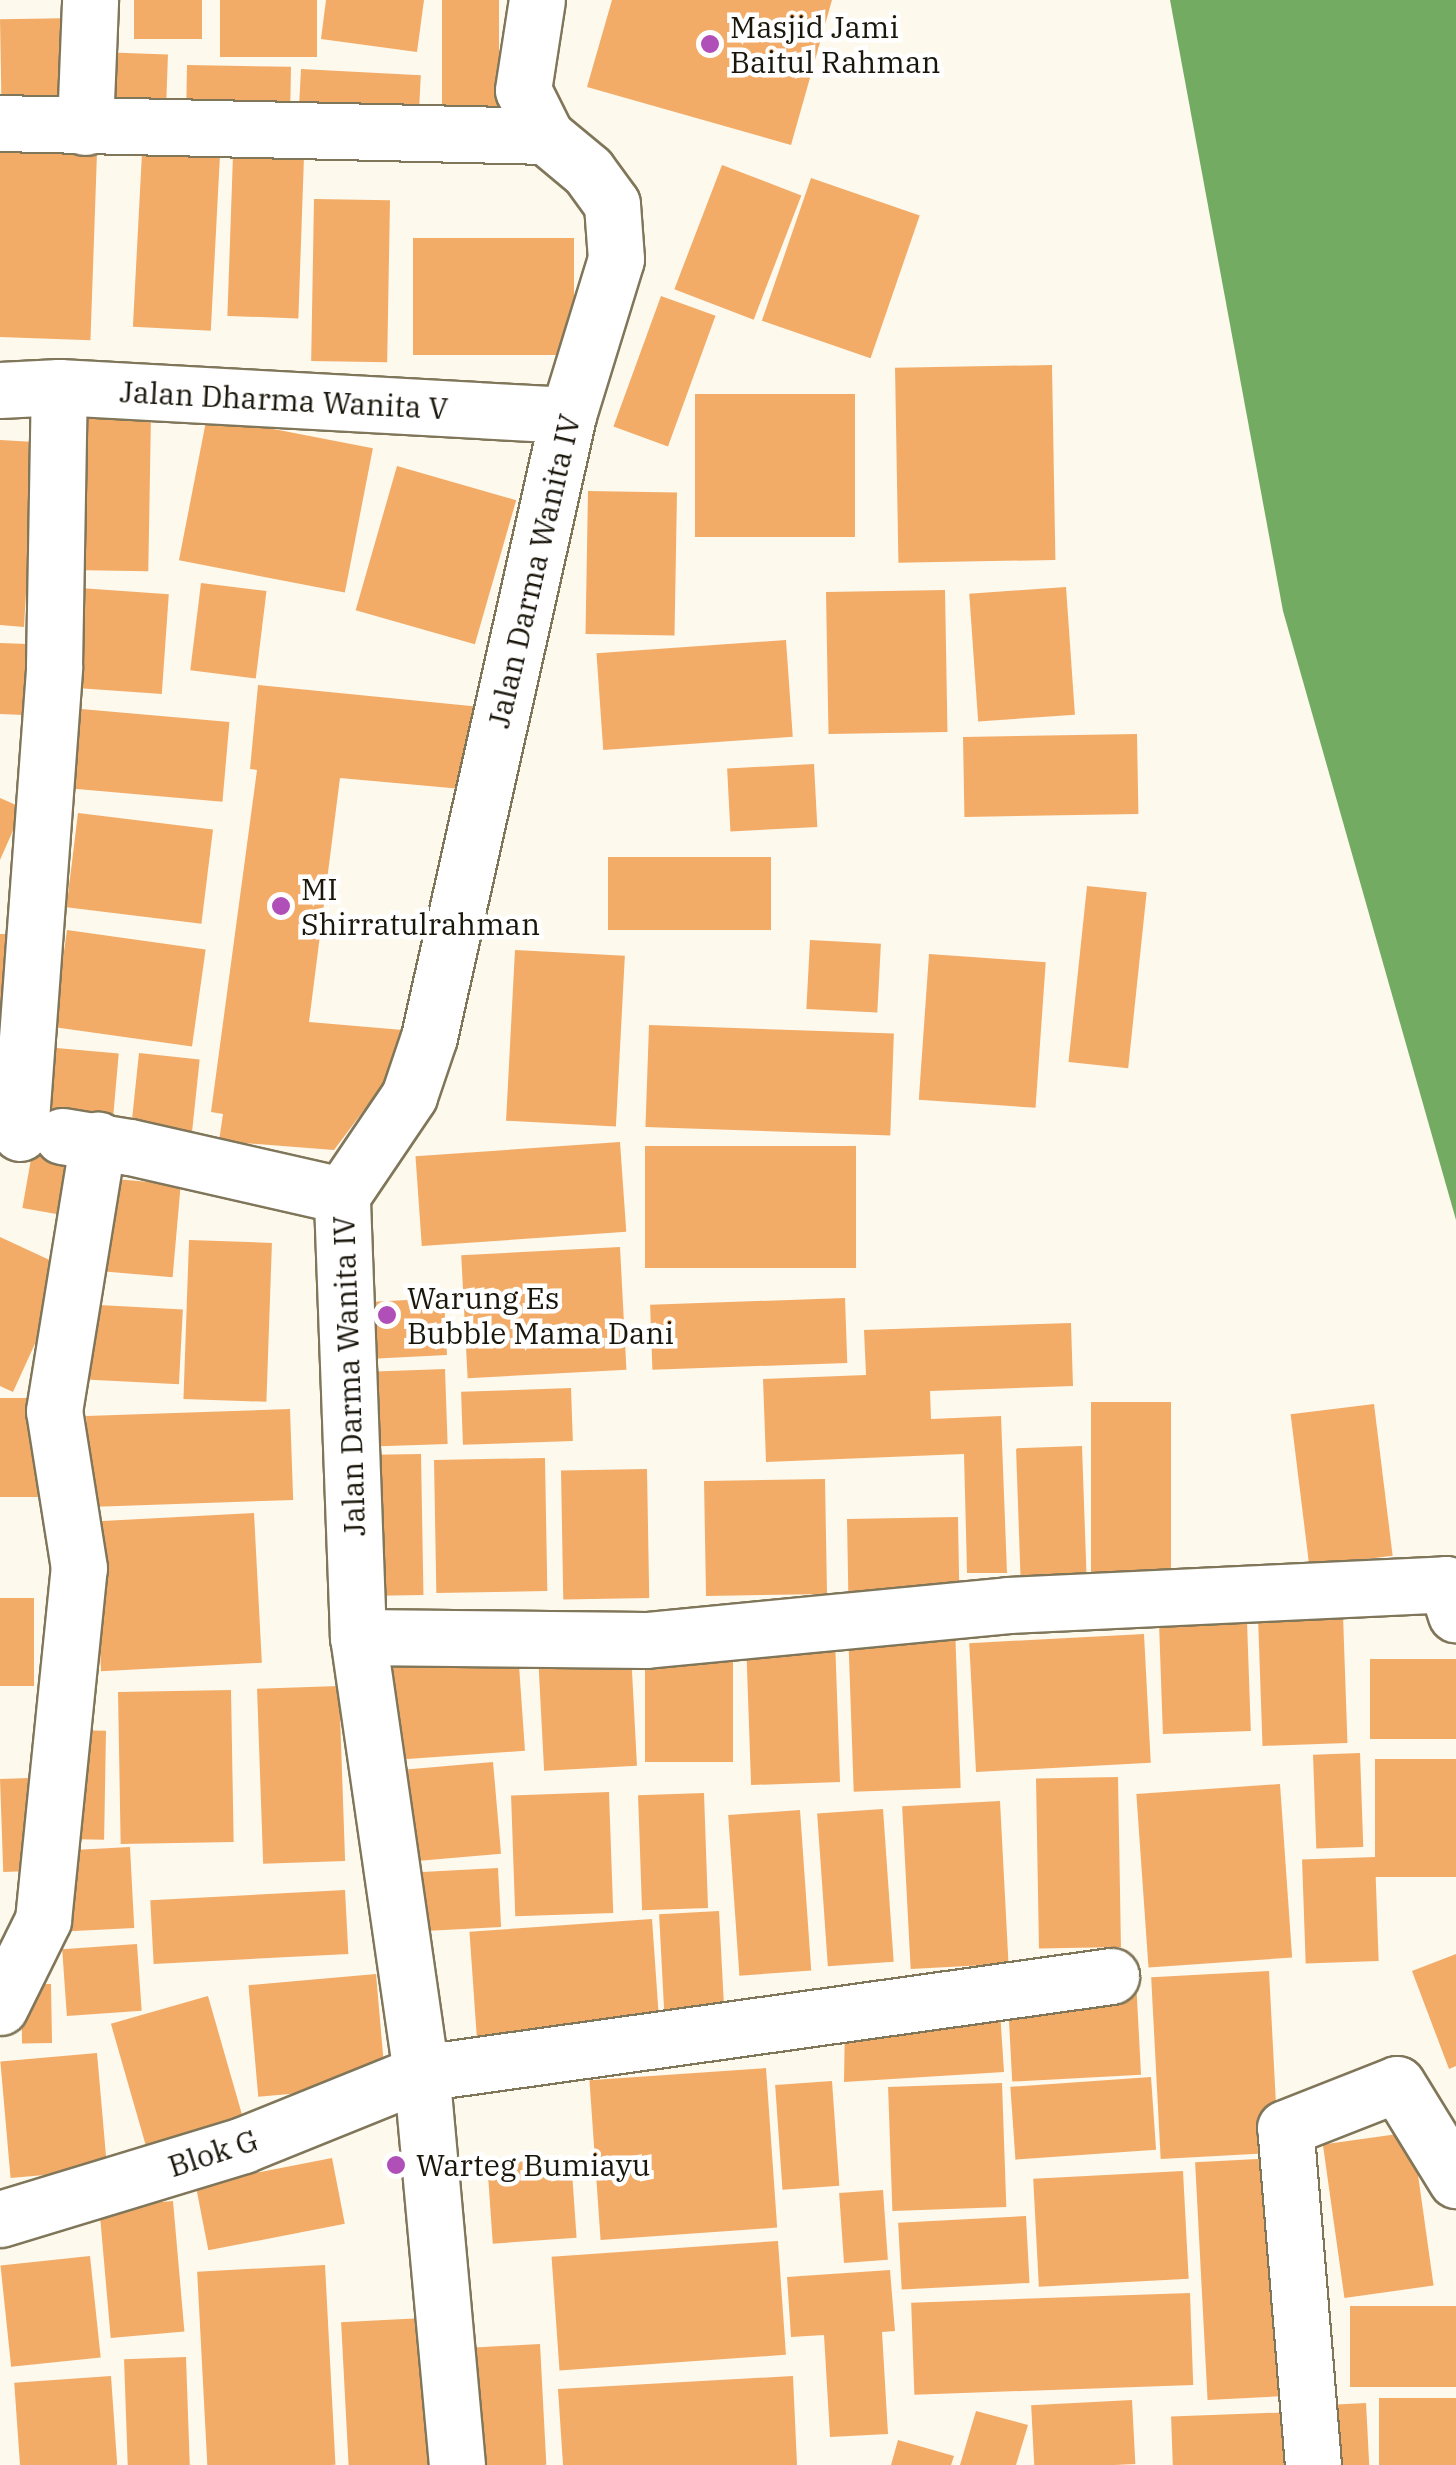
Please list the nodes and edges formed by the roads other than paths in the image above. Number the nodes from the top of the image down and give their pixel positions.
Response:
1 (90, 0) edge
2 (538, 0) edge
3 (0, 122) edge
4 (86, 127) junction
5 (546, 136) junction
6 (59, 388) junction
7 (0, 390) edge
8 (568, 415) junction
9 (10, 1132) edge
10 (98, 1140) junction
11 (342, 1196) junction
12 (1451, 1599) edge
13 (358, 1637) junction
14 (1111, 1976) dead end
15 (0, 2007) edge
16 (421, 2074) junction
17 (1456, 2180) edge
18 (0, 2219) edge
19 (456, 2465) edge
20 (1314, 2465) edge

1 - 4 street
2 - 5 street, Jalan Darma Wanita IV
3 - 4 street
4 - 5 street
5 - 8 street, Jalan Darma Wanita IV
6 - 7 street, Jalan Dharma Wanita V
6 - 8 street, Jalan Dharma Wanita V
6 - 9 street
8 - 11 street, Jalan Darma Wanita IV
9 - 10 street
10 - 11 street
10 - 15 street
11 - 13 street, Jalan Darma Wanita IV
12 - 13 street
13 - 16 street, Jalan Darma Wanita IV
14 - 16 street, Blok G
16 - 18 street, Blok G
16 - 19 street, Jalan Darma Wanita IV
17 - 20 street

